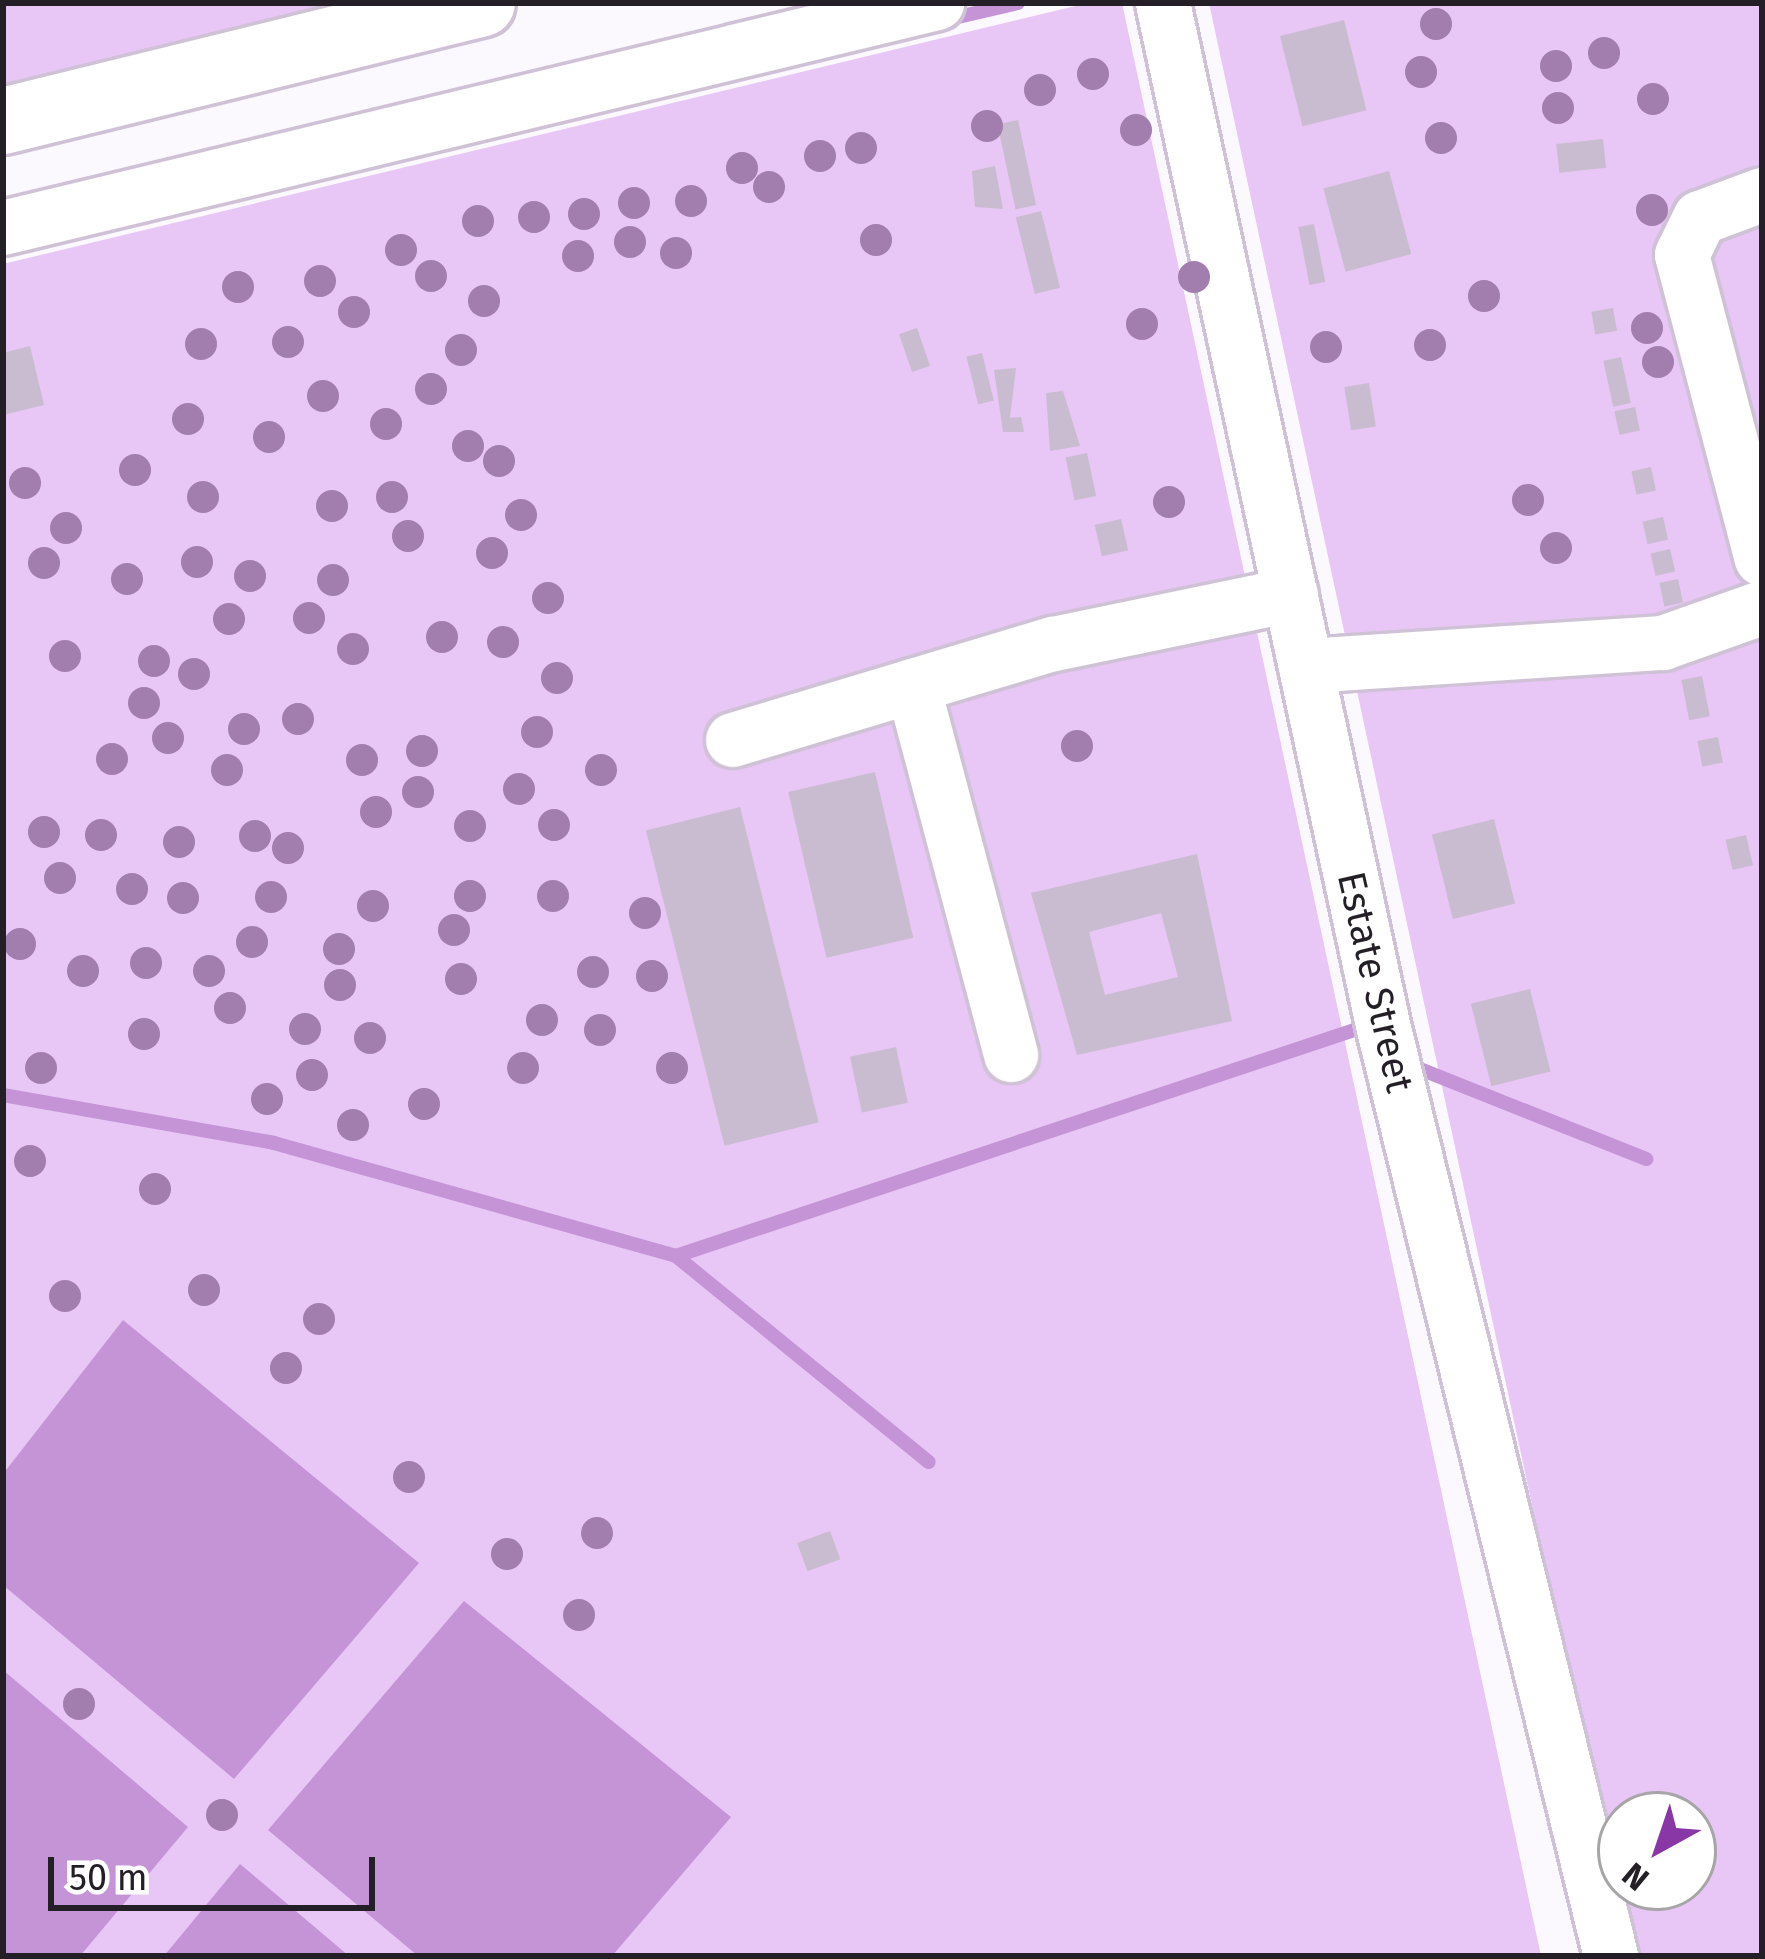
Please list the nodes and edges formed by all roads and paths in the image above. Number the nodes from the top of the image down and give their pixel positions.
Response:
1 (482, 3) edge
2 (937, 3) edge
3 (1163, 3) edge
4 (3, 121) edge
5 (1762, 195) edge
6 (3, 228) edge
7 (1762, 559) edge
8 (1291, 595) junction
9 (1762, 608) edge
10 (1306, 666) junction
11 (914, 686) junction
12 (733, 740) dead end
13 (1011, 1055) dead end
14 (1611, 1956) edge

1 - 4 main road
2 - 6 street
3 - 8 street, Estate Street
5 - 7 street
8 - 10 street, Estate Street
8 - 11 street
9 - 10 street
10 - 14 street, Estate Street
11 - 12 street
11 - 13 street

